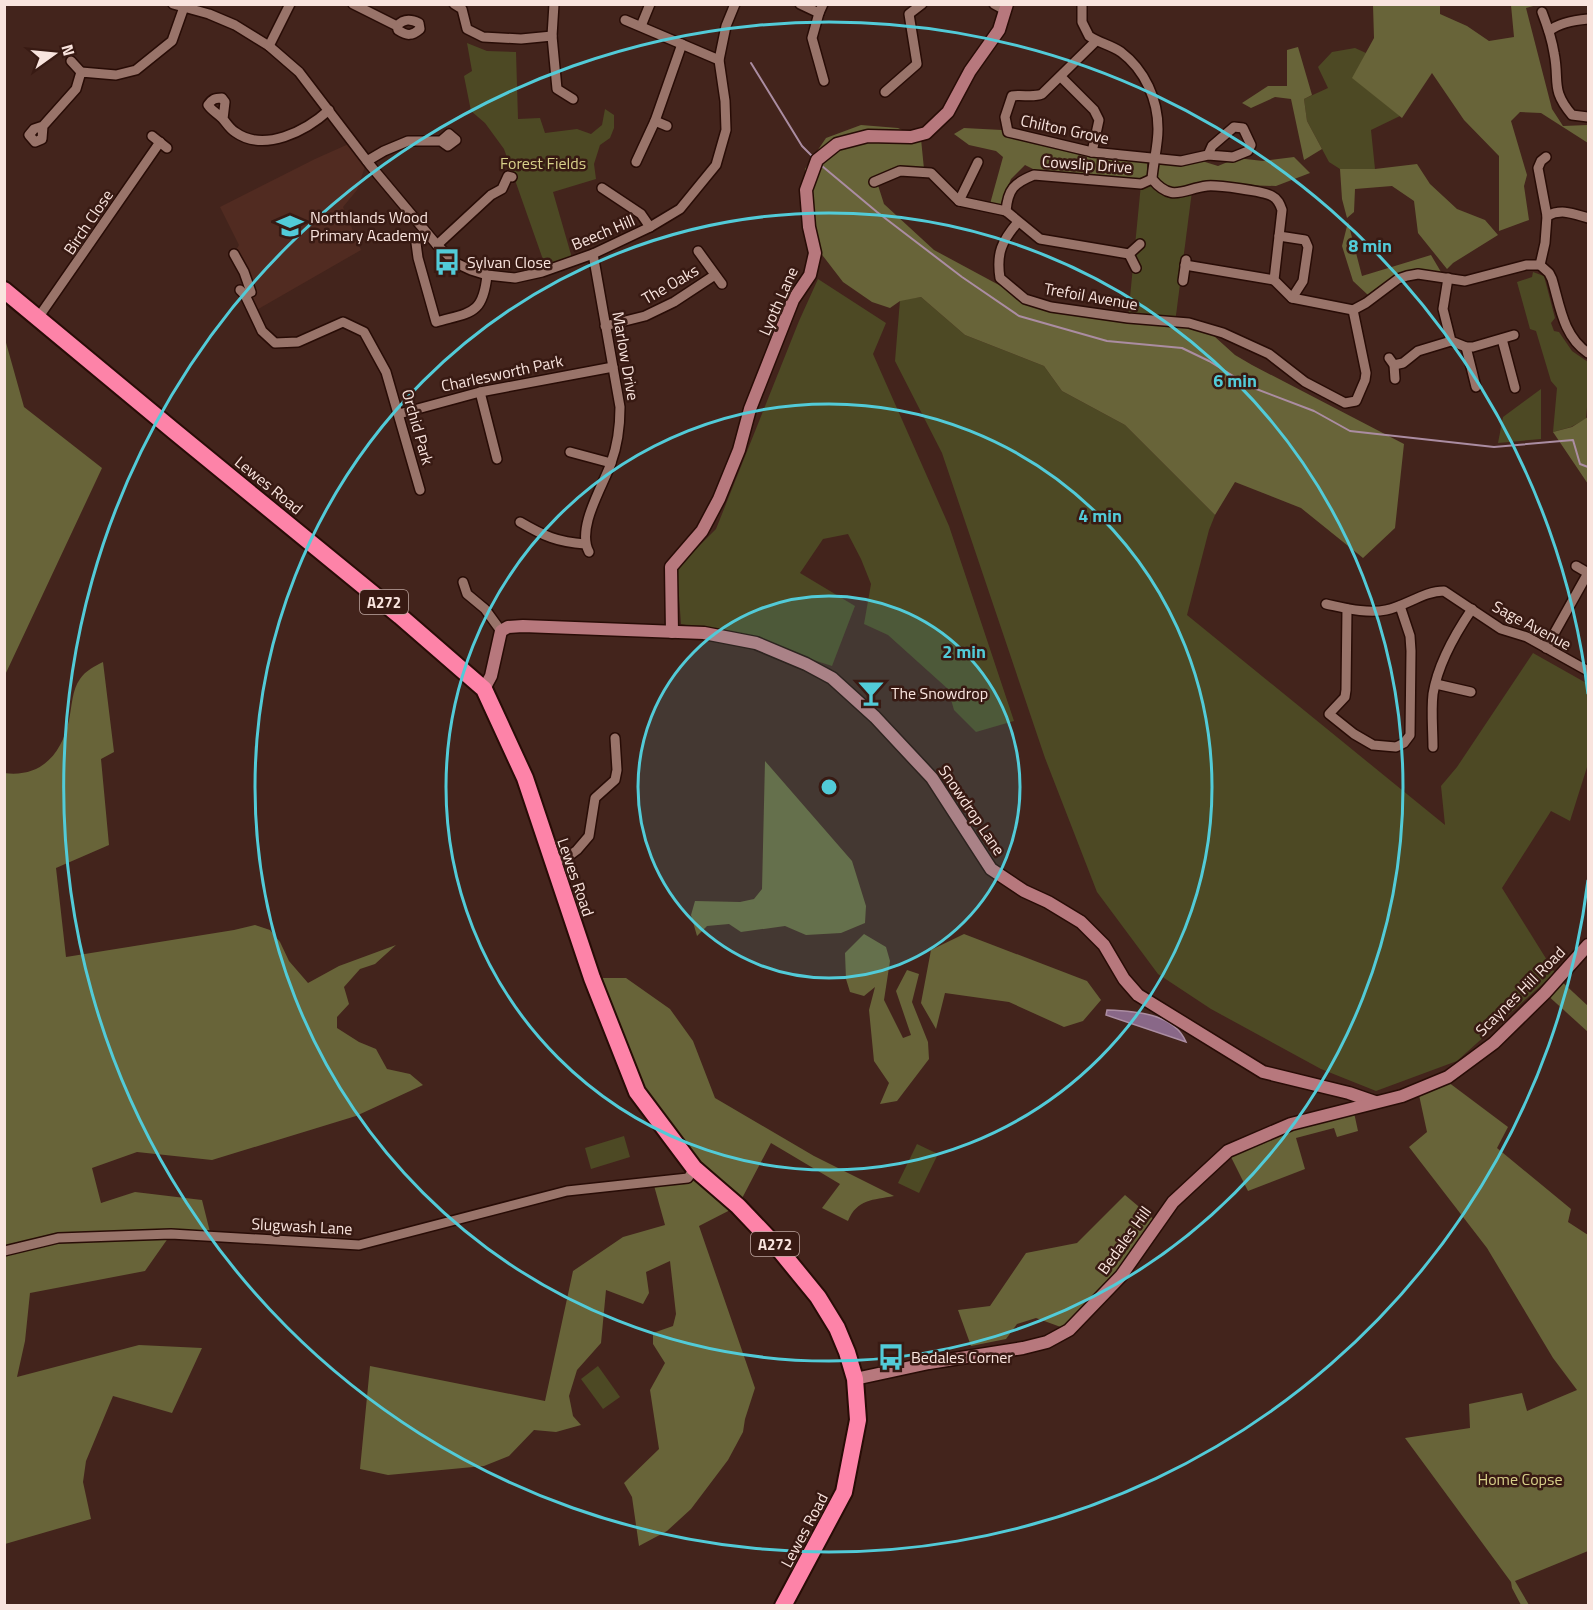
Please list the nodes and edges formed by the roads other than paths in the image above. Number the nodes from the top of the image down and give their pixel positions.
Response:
1 (173, 4) edge
2 (290, 4) edge
3 (353, 4) edge
4 (454, 4) edge
5 (554, 4) edge
6 (650, 4) edge
7 (735, 4) edge
8 (800, 4) edge
9 (922, 4) edge
10 (1082, 4) edge
11 (1002, 6) edge
12 (184, 7) junction
13 (821, 9) edge
14 (1542, 12) dead end
15 (1588, 19) edge
16 (625, 20) dead end
17 (398, 26) dead end
18 (641, 26) junction
19 (1549, 32) junction
20 (552, 36) junction
21 (1096, 41) junction
22 (682, 44) junction
23 (269, 46) junction
24 (719, 60) junction
25 (71, 61) dead end
26 (81, 72) junction
27 (1061, 77) junction
28 (824, 81) dead end
29 (885, 92) dead end
30 (573, 99) dead end
31 (329, 110) junction
32 (1588, 117) edge
33 (223, 119) dead end
34 (655, 121) junction
35 (43, 126) dead end
36 (667, 126) dead end
37 (441, 141) dead end
38 (160, 142) dead end
39 (1092, 152) junction
40 (1208, 155) junction
41 (1546, 157) dead end
42 (1154, 158) junction
43 (367, 162) junction
44 (636, 162) dead end
45 (978, 162) dead end
46 (512, 177) dead end
47 (1152, 179) junction
48 (873, 182) dead end
49 (602, 189) dead end
50 (959, 201) junction
51 (1006, 211) junction
52 (1547, 216) junction
53 (1588, 218) edge
54 (1018, 222) junction
55 (650, 227) junction
56 (1279, 237) junction
57 (416, 243) dead end
58 (1140, 244) dead end
59 (437, 245) junction
60 (698, 251) dead end
61 (234, 254) dead end
62 (592, 254) junction
63 (1129, 254) junction
64 (1540, 265) junction
65 (1136, 268) dead end
66 (487, 275) junction
67 (715, 275) junction
68 (1448, 278) junction
69 (1274, 280) junction
70 (1183, 281) dead end
71 (722, 284) dead end
72 (4, 290) edge
73 (1292, 298) junction
74 (1353, 310) junction
75 (38, 318) junction
76 (605, 326) junction
77 (1514, 335) dead end
78 (1502, 339) junction
79 (1451, 341) junction
80 (1466, 347) junction
81 (1588, 353) edge
82 (613, 366) junction
83 (1395, 380) dead end
84 (1476, 387) dead end
85 (1515, 388) dead end
86 (480, 392) junction
87 (399, 414) junction
88 (576, 450) dead end
89 (497, 459) dead end
90 (611, 463) junction
91 (420, 490) dead end
92 (534, 516) dead end
93 (520, 522) dead end
94 (530, 528) junction
95 (1576, 567) dead end
96 (1588, 573) edge
97 (463, 582) dead end
98 (1326, 604) dead end
99 (1400, 606) junction
100 (1347, 609) junction
101 (1472, 609) junction
102 (501, 631) junction
103 (672, 632) junction
104 (1546, 648) junction
105 (1588, 671) edge
106 (1436, 684) junction
107 (484, 689) junction
108 (1471, 692) dead end
109 (615, 738) dead end
110 (1433, 747) dead end
111 (552, 863) junction
112 (1588, 945) edge
113 (1375, 1102) junction
114 (694, 1168) junction
115 (4, 1251) edge
116 (855, 1379) junction
117 (783, 1605) edge

1 - 12 street, Beech Hill
2 - 23 street
3 - 17 street
4 - 20 street
5 - 20 street
6 - 18 street
7 - 24 street, Beech Hill
8 - 13 street
9 - 29 street
10 - 21 street
11 - 103 street, Lyoth Lane
12 - 23 street, Beech Hill
12 - 26 street
13 - 28 street
14 - 19 street
15 - 19 street
16 - 18 street
18 - 22 street
19 - 32 street
20 - 30 street
21 - 27 street, Chilton Grove
21 - 42 street
22 - 24 street
22 - 34 street
23 - 31 street, Beech Hill
24 - 55 street, Beech Hill
25 - 26 street
26 - 35 street
27 - 39 street
27 - 39 street, Chilton Grove
31 - 33 street
31 - 43 street, Beech Hill
34 - 36 street
34 - 44 street
37 - 43 street
38 - 75 street, Birch Close
39 - 42 street, Chilton Grove
40 - 40 street, Chilton Grove
40 - 42 street, Chilton Grove
41 - 52 street
42 - 47 street
43 - 59 street, Beech Hill
45 - 50 street
46 - 59 street
47 - 51 street, Cowslip Drive
47 - 56 street
48 - 50 street
49 - 55 street
50 - 51 street
51 - 54 street
52 - 53 street
52 - 64 street
54 - 63 street
54 - 74 street, Trefoil Avenue
55 - 62 street, Beech Hill
56 - 69 street
56 - 73 street
57 - 66 street
58 - 63 street
59 - 66 street, Beech Hill
60 - 67 street, The Oaks
61 - 87 street, Orchid Park
62 - 66 street, Beech Hill
62 - 76 street, Marlow Drive
63 - 65 street
64 - 68 street
64 - 81 street
67 - 71 street, The Oaks
67 - 76 street, The Oaks
68 - 74 street
68 - 79 street
69 - 70 street
69 - 73 street
72 - 75 highway, Lewes Road / A272
73 - 74 street
75 - 107 highway, Lewes Road / A272
76 - 82 street, Marlow Drive
77 - 78 street
78 - 80 street
78 - 85 street
79 - 80 street
79 - 83 street
80 - 84 street
82 - 86 street, Charlesworth Park
82 - 90 street, Marlow Drive
86 - 87 street, Charlesworth Park
86 - 89 street
87 - 91 street, Orchid Park
88 - 90 street
90 - 94 street, Marlow Drive
92 - 94 street
93 - 94 street, Marlow Drive
95 - 96 street
96 - 104 street
97 - 102 street
98 - 100 street, Sage Avenue
99 - 100 street, Sage Avenue
99 - 100 street
99 - 101 street, Sage Avenue
101 - 104 street, Sage Avenue
101 - 106 street
102 - 103 street, Snowdrop Lane
102 - 107 street
103 - 113 street, Snowdrop Lane
104 - 105 street, Sage Avenue
106 - 108 street
106 - 110 street
107 - 111 highway, Lewes Road / A272
109 - 111 street
111 - 114 highway, Lewes Road / A272
112 - 113 street, Scaynes Hill Road
113 - 116 street, Bedales Hill
114 - 115 street, Slugwash Lane
114 - 116 highway, Lewes Road / A272
116 - 117 highway, Lewes Road / A272

